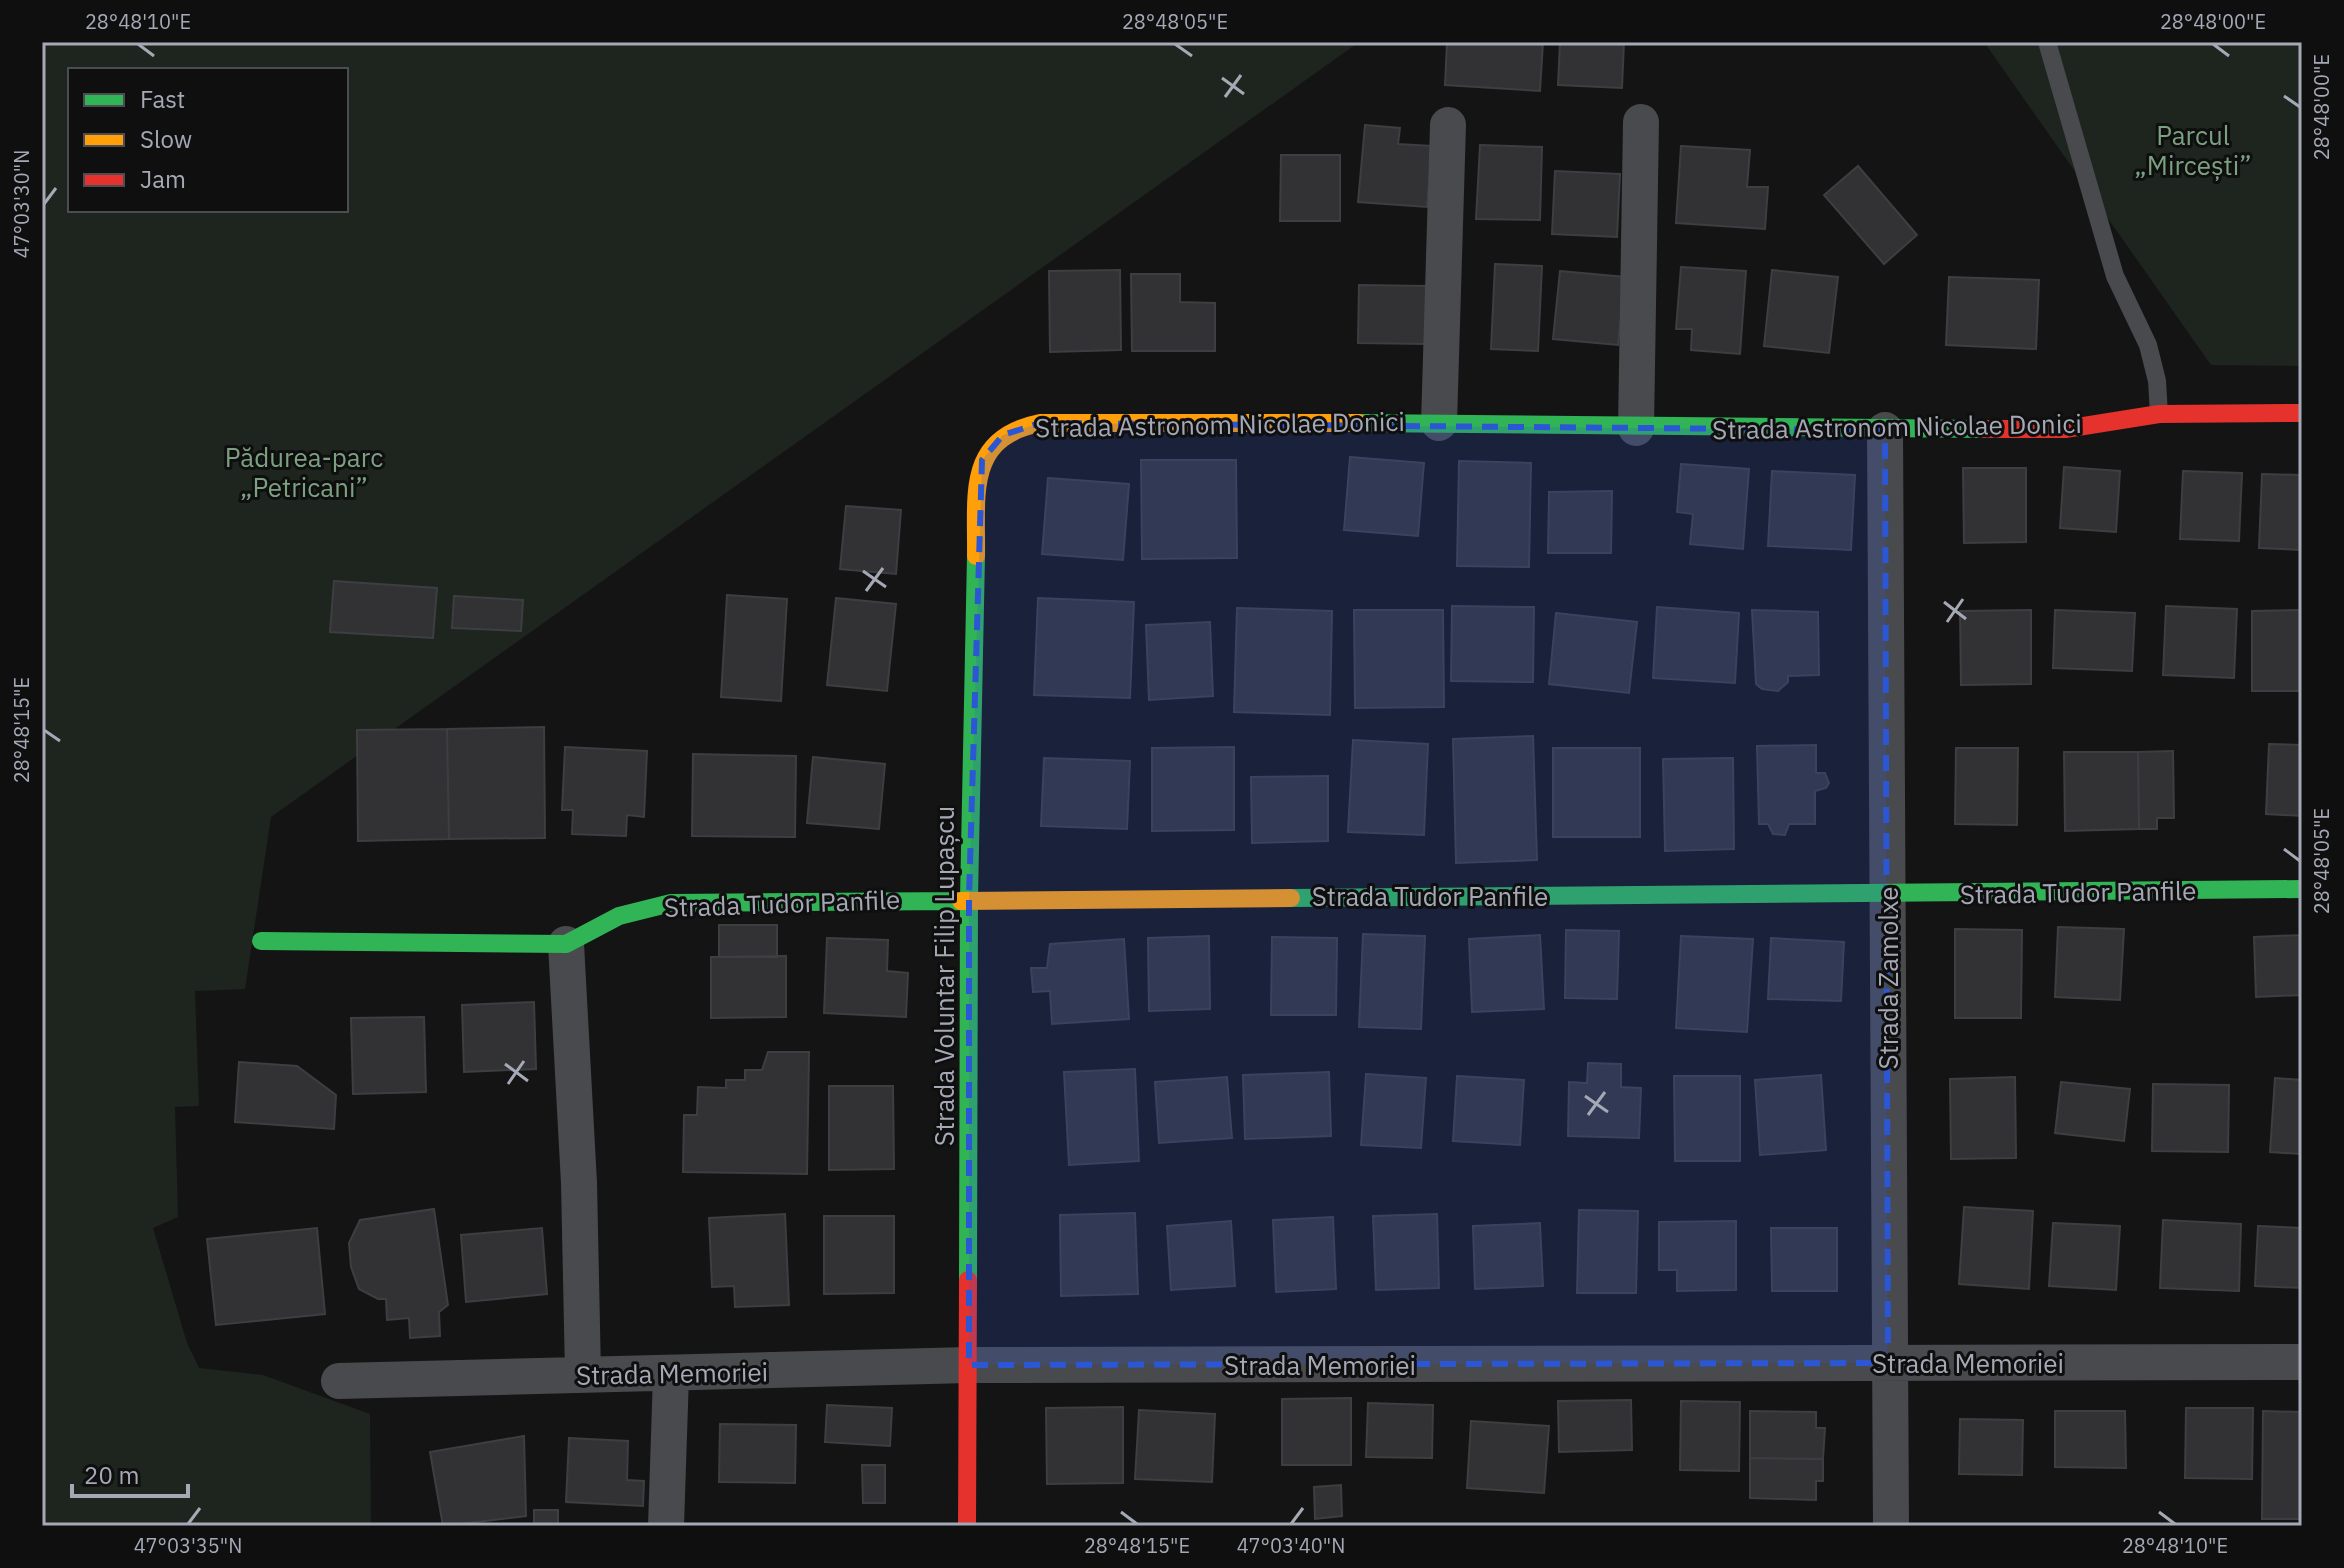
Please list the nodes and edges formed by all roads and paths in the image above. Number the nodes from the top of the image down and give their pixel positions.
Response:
1 (2047, 42) edge
2 (1641, 122) dead end
3 (1448, 125) dead end
4 (2302, 413) edge
5 (2159, 414) junction
6 (1439, 423) junction
7 (1636, 428) junction
8 (1885, 430) junction
9 (1003, 435) joint
10 (2302, 889) edge
11 (1888, 894) junction
12 (969, 898) junction
13 (261, 941) dead end
14 (566, 944) junction
15 (2302, 1362) edge
16 (1888, 1363) junction
17 (969, 1365) junction
18 (583, 1374) junction
19 (671, 1375) junction
20 (339, 1381) dead end
21 (666, 1526) edge
22 (967, 1526) edge
23 (1891, 1526) edge

1 - 5 lane
2 - 7 street
3 - 6 street, Strada Astronom Nicolae Donici
4 - 5 street, Strada Astronom Nicolae Donici
5 - 8 street, Strada Astronom Nicolae Donici
6 - 7 street, Strada Astronom Nicolae Donici
6 - 9 street, Strada Astronom Nicolae Donici
7 - 8 street, Strada Astronom Nicolae Donici
8 - 11 street, Strada Zamolxe
9 - 12 street, Strada Voluntar Filip Lupașcu
10 - 11 street, Strada Tudor Panfile
11 - 12 street, Strada Tudor Panfile
11 - 16 street, Strada Zamolxe
12 - 14 street, Strada Tudor Panfile
12 - 17 street, Strada Voluntar Filip Lupașcu
13 - 14 street, Strada Tudor Panfile
14 - 18 street
15 - 16 street, Strada Memoriei
16 - 17 street, Strada Memoriei
16 - 23 street, Strada Zamolxe
17 - 19 street, Strada Memoriei
17 - 22 street, Strada Voluntar Filip Lupașcu
18 - 19 street, Strada Memoriei
18 - 20 street, Strada Memoriei
19 - 21 street

